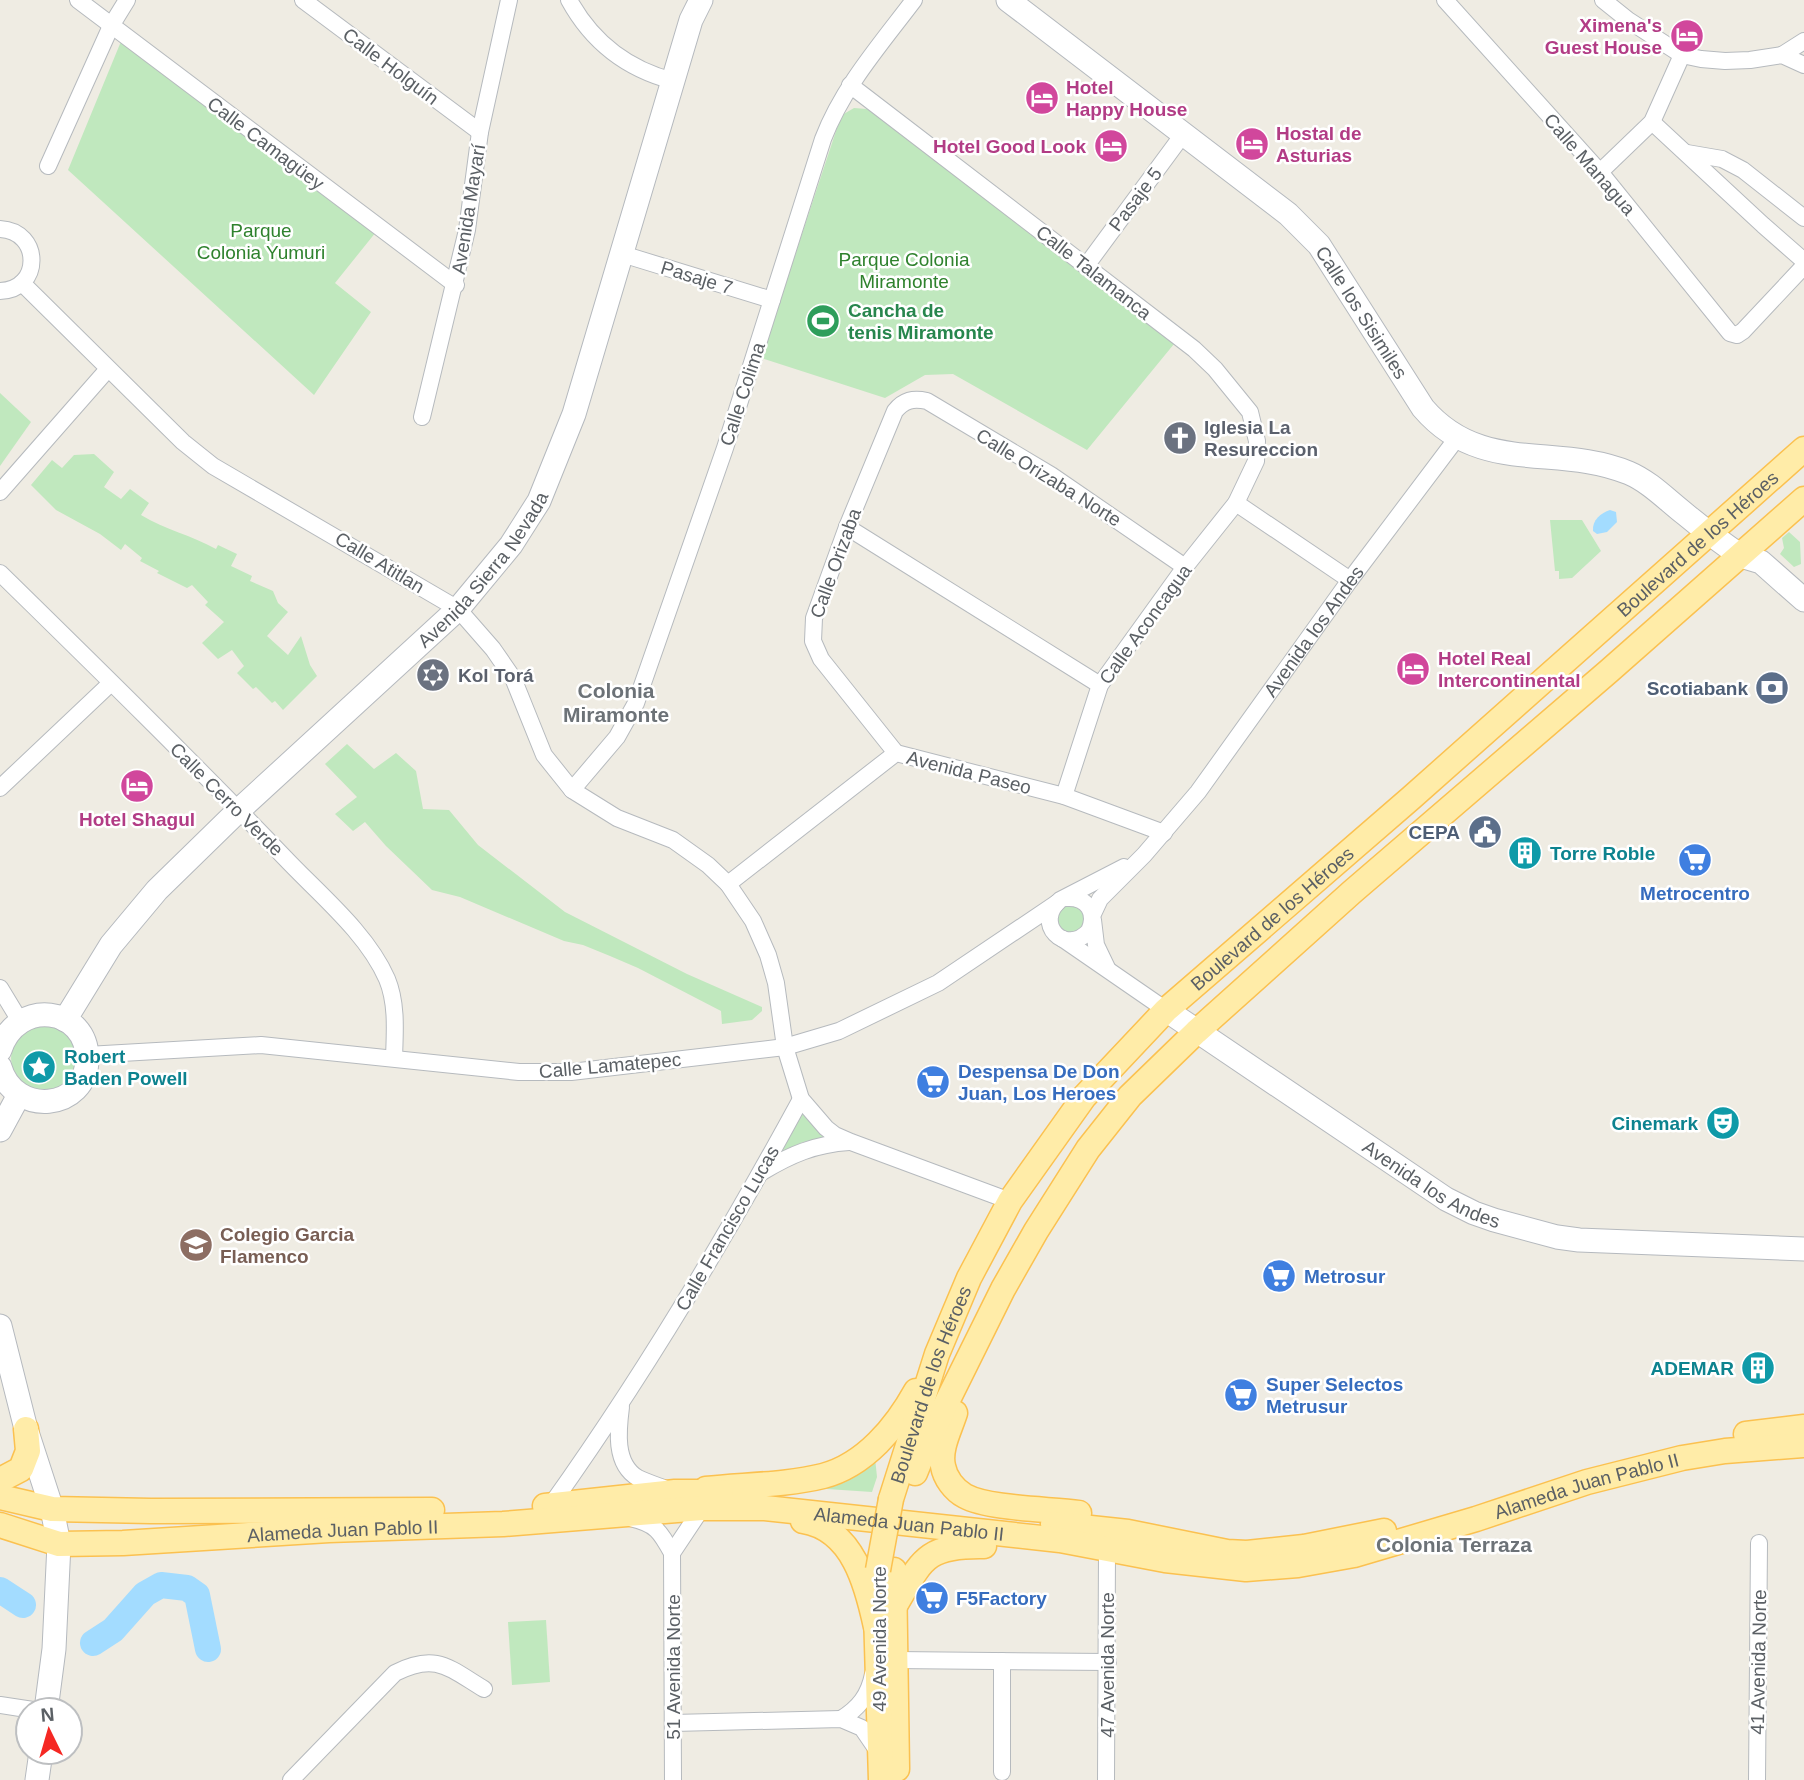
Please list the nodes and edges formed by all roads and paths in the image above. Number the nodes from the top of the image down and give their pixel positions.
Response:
1 (78, 0) edge
2 (127, 0) edge
3 (303, 0) edge
4 (509, 0) edge
5 (569, 0) edge
6 (701, 0) edge
7 (914, 0) edge
8 (1008, 0) edge
9 (1445, 0) edge
10 (1603, 0) edge
11 (111, 26) junction
12 (1804, 41) edge
13 (1682, 55) junction
14 (1782, 55) junction
15 (1804, 65) edge
16 (673, 81) junction
17 (849, 85) junction
18 (1652, 122) junction
19 (480, 132) junction
20 (1184, 133) junction
21 (1687, 153) junction
22 (48, 166) dead end
23 (1600, 172) junction
24 (1804, 218) edge
25 (0, 229) edge
26 (622, 254) junction
27 (1804, 261) edge
28 (1086, 266) junction
29 (1804, 266) edge
30 (22, 283) junction
31 (456, 285) junction
32 (0, 291) edge
33 (772, 300) junction
34 (108, 369) junction
35 (908, 400) joint
36 (422, 417) dead end
37 (1457, 438) junction
38 (1804, 449) edge
39 (1, 487) edge
40 (1804, 499) edge
41 (1236, 503) junction
42 (847, 527) junction
43 (1708, 533) junction
44 (1741, 556) junction
45 (1185, 567) junction
46 (0, 573) edge
47 (1350, 580) junction
48 (1804, 600) edge
49 (457, 608) junction
50 (1804, 619) edge
51 (111, 683) junction
52 (1100, 685) junction
53 (897, 753) junction
54 (0, 788) edge
55 (572, 790) junction
56 (1064, 796) junction
57 (1403, 804) junction
58 (239, 810) junction
59 (1164, 833) junction
60 (1144, 855) junction
61 (728, 884) junction
62 (1352, 892) junction
63 (1062, 900) junction
64 (1093, 918) junction
65 (1020, 930) junction
66 (1060, 938) junction
67 (1110, 973) junction
68 (0, 988) edge
69 (1166, 1010) junction
70 (65, 1020) junction
71 (20, 1021) junction
72 (1196, 1031) junction
73 (785, 1047) junction
74 (0, 1050) edge
75 (87, 1055) junction
76 (394, 1057) junction
77 (0, 1067) edge
78 (19, 1095) junction
79 (800, 1099) junction
80 (0, 1130) edge
81 (851, 1142) junction
82 (761, 1173) junction
83 (1010, 1201) junction
84 (1804, 1249) edge
85 (0, 1326) edge
86 (937, 1354) junction
87 (972, 1355) junction
88 (622, 1402) junction
89 (1804, 1427) edge
90 (923, 1429) junction
91 (26, 1430) junction
92 (1804, 1445) edge
93 (0, 1480) edge
94 (675, 1492) junction
95 (0, 1497) edge
96 (899, 1500) joint
97 (551, 1506) junction
98 (702, 1508) junction
99 (52, 1510) junction
100 (621, 1516) junction
101 (0, 1525) edge
102 (1128, 1532) junction
103 (1759, 1543) dead end
104 (59, 1544) junction
105 (1096, 1547) junction
106 (672, 1553) junction
107 (886, 1570) junction
108 (893, 1609) junction
109 (876, 1627) junction
110 (886, 1658) junction
111 (1002, 1661) junction
112 (1108, 1662) junction
113 (484, 1689) dead end
114 (48, 1696) edge
115 (841, 1718) junction
116 (673, 1723) junction
117 (880, 1754) junction
118 (1002, 1772) dead end
119 (291, 1780) edge
120 (673, 1780) edge
121 (881, 1780) edge
122 (897, 1780) edge
123 (1106, 1780) edge
124 (1757, 1780) edge

1 - 11 street, Calle Camagüey
2 - 11 street
3 - 19 street, Calle Holguín
4 - 19 street, Avenida Mayarí
5 - 16 street
6 - 16 street, Avenida Sierra Nevada
7 - 17 street, Calle Colima
8 - 20 street, Calle los Sisimiles
9 - 23 street, Calle Managua
10 - 13 street
11 - 22 street
11 - 31 street, Calle Camagüey
12 - 14 street
13 - 14 street
13 - 18 street
14 - 15 street
16 - 26 street, Avenida Sierra Nevada
17 - 28 street, Calle Talamanca
17 - 33 street, Calle Colima
18 - 21 street
18 - 23 street
19 - 31 street, Avenida Mayarí
20 - 28 street, Pasaje 5
20 - 37 street, Calle los Sisimiles
21 - 24 street
21 - 27 street
23 - 29 street, Calle Managua
25 - 30 street
26 - 33 street, Pasaje 7
26 - 49 street, Avenida Sierra Nevada
28 - 41 street, Calle Talamanca
30 - 32 street
30 - 34 street, Calle Atitlan
31 - 36 street, Avenida Mayarí
33 - 55 street, Calle Colima
34 - 39 street
34 - 49 street, Calle Atitlan
35 - 42 street, Calle Orizaba
35 - 45 street, Calle Orizaba Norte
37 - 43 street, Calle los Sisimiles
37 - 47 street, Avenida los Andes
38 - 43 main road, Boulevard de los Héroes
40 - 44 main road, Boulevard de los Héroes
41 - 45 street, Calle Aconcagua
41 - 47 street
42 - 52 street
42 - 53 street, Calle Orizaba
43 - 44 street, Calle los Sisimiles
43 - 57 main road, Boulevard de los Héroes
44 - 48 street, Calle los Sisimiles
44 - 50 street, Calle los Sisimiles
44 - 62 main road, Boulevard de los Héroes
45 - 52 street, Calle Aconcagua
46 - 51 street, Calle Cerro Verde
47 - 59 street, Avenida los Andes
49 - 55 street, Calle Atitlan
49 - 58 street, Avenida Sierra Nevada
51 - 54 street
51 - 58 street, Calle Cerro Verde
52 - 56 street, Calle Aconcagua
53 - 56 street, Avenida Paseo
53 - 61 street, Avenida Paseo
55 - 61 street, Calle Atitlan
56 - 59 street, Avenida Paseo
57 - 62 main road
57 - 69 main road, Boulevard de los Héroes
58 - 70 street, Avenida Sierra Nevada
58 - 76 street, Calle Cerro Verde
59 - 60 street, Avenida los Andes
60 - 63 street, Avenida los Andes
60 - 64 street, Avenida los Andes
61 - 73 street, Calle Atitlan
62 - 72 main road, Boulevard de los Héroes
63 - 64 street
63 - 65 street, Calle Lamatepec
63 - 66 street
64 - 66 street
64 - 67 street
65 - 66 street
65 - 73 street, Calle Lamatepec
66 - 67 street, Avenida los Andes
67 - 69 street, Avenida los Andes
68 - 71 street
69 - 72 street, Avenida los Andes
69 - 83 main road, Boulevard de los Héroes
70 - 71 street
70 - 75 street
71 - 74 street
72 - 84 street, Avenida los Andes
72 - 87 main road, Boulevard de los Héroes
73 - 76 street, Calle Lamatepec
73 - 79 street
75 - 76 street, Calle Lamatepec
75 - 78 street
77 - 78 street
78 - 80 street
79 - 81 street
79 - 82 street, Calle Francisco Lucas
81 - 82 street
81 - 83 street
82 - 88 street, Calle Francisco Lucas
83 - 86 main road, Boulevard de los Héroes
85 - 91 street
86 - 90 main road, Boulevard de los Héroes
86 - 94 main road
87 - 90 main road, Boulevard de los Héroes
87 - 102 main road
88 - 94 street, Calle Francisco Lucas
88 - 97 street, Calle Francisco Lucas
89 - 102 main road, Alameda Juan Pablo II
90 - 96 main road, Boulevard de los Héroes
91 - 93 main road
91 - 99 street
92 - 105 main road, Alameda Juan Pablo II
94 - 97 main road, Alameda Juan Pablo II
94 - 102 main road, Alameda Juan Pablo II
95 - 99 main road, Alameda Juan Pablo II
96 - 107 main road, 49 Avenida Norte
97 - 99 main road, Alameda Juan Pablo II
98 - 100 main road, Alameda Juan Pablo II
98 - 105 main road, Alameda Juan Pablo II
98 - 106 street
98 - 109 main road
99 - 104 street
100 - 104 main road, Alameda Juan Pablo II
100 - 106 street
101 - 104 main road, Alameda Juan Pablo II
103 - 124 street, 41 Avenida Norte
104 - 114 street
105 - 108 main road
105 - 112 street, 47 Avenida Norte
106 - 116 street, 51 Avenida Norte
107 - 108 main road, 49 Avenida Norte
107 - 109 main road, 49 Avenida Norte
108 - 110 main road, 49 Avenida Norte
109 - 110 main road, 49 Avenida Norte
110 - 111 street
110 - 115 street
110 - 117 main road, 49 Avenida Norte
110 - 122 main road, 49 Avenida Norte
111 - 112 street
111 - 118 street
112 - 123 street, 47 Avenida Norte
113 - 119 street
115 - 116 street
115 - 117 street
116 - 120 street, 51 Avenida Norte
117 - 121 main road, 49 Avenida Norte

